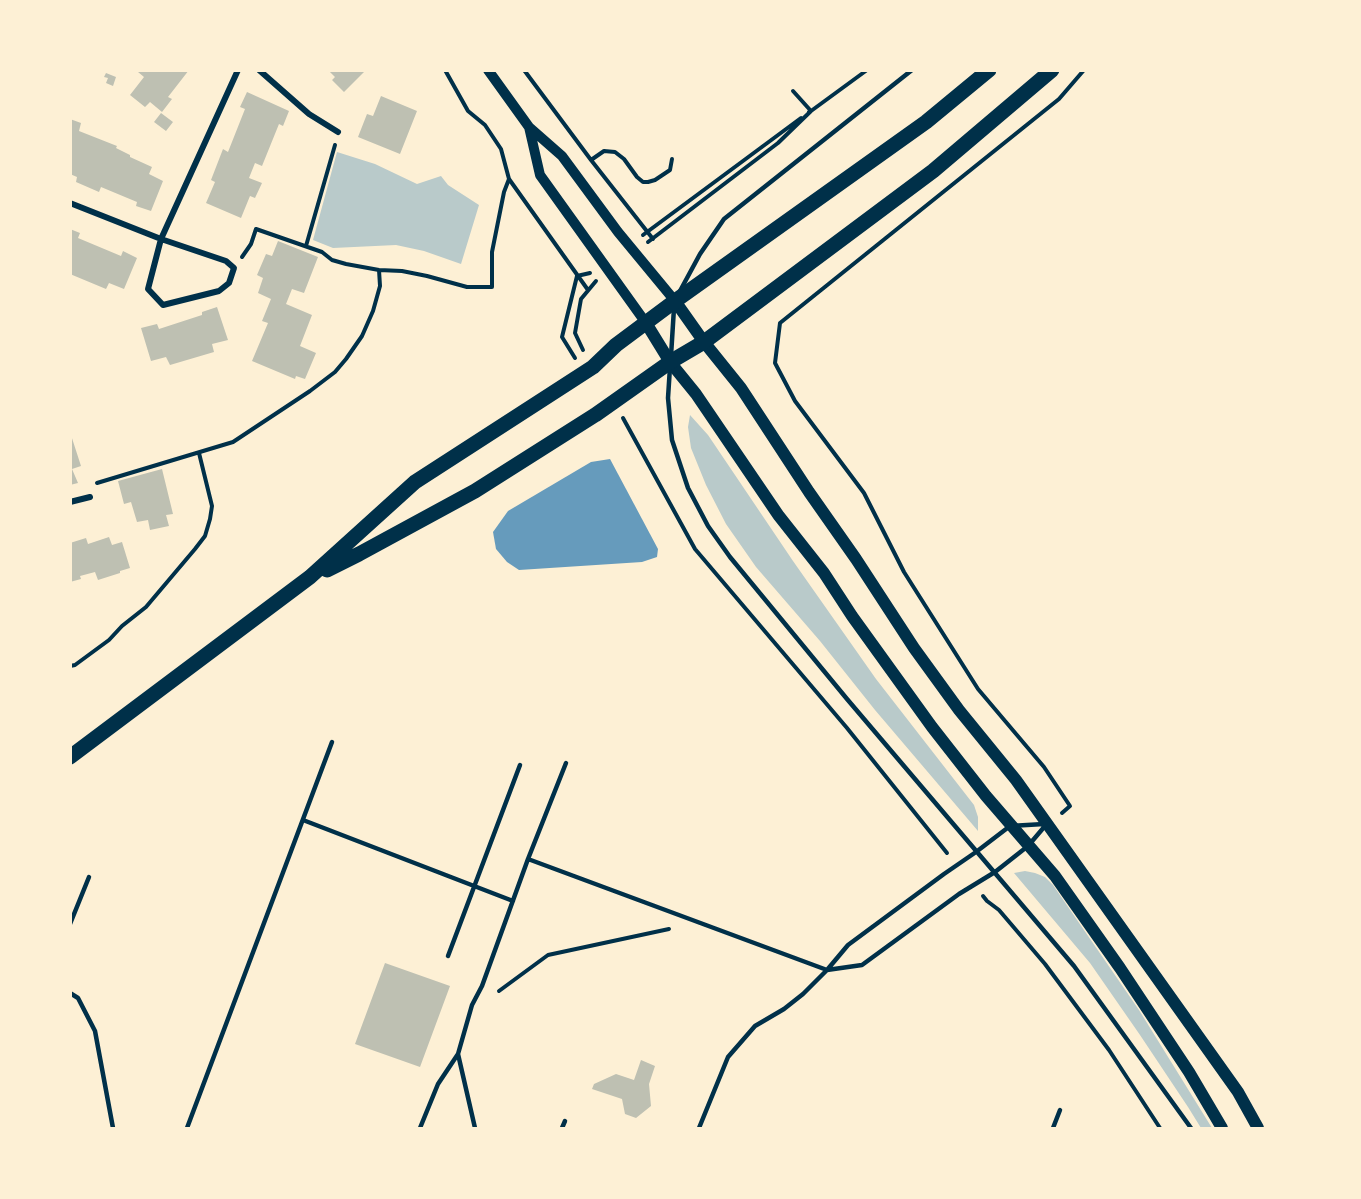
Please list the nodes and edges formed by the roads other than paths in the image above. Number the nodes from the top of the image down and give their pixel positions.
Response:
1 (238, 70) edge
2 (259, 70) edge
3 (488, 70) edge
4 (912, 70) edge
5 (989, 70) edge
6 (1052, 70) edge
7 (529, 127) junction
8 (338, 132) road end
9 (70, 203) edge
10 (161, 239) junction
11 (675, 302) junction
12 (646, 323) junction
13 (704, 342) junction
14 (670, 362) junction
15 (90, 497) road end
16 (70, 502) edge
17 (310, 577) junction
18 (332, 742) dead end
19 (70, 757) edge
20 (566, 763) dead end
21 (520, 765) dead end
22 (303, 820) junction
23 (1047, 824) junction
24 (1010, 826) junction
25 (1028, 846) junction
26 (976, 852) junction
27 (528, 859) junction
28 (995, 872) junction
29 (88, 877) dead end
30 (474, 886) junction
31 (513, 901) junction
32 (70, 924) edge
33 (448, 956) dead end
34 (827, 970) junction
35 (70, 993) edge
36 (458, 1054) junction
37 (1059, 1110) dead end
38 (565, 1121) dead end
39 (113, 1128) edge
40 (188, 1128) edge
41 (420, 1128) edge
42 (475, 1128) edge
43 (562, 1128) edge
44 (699, 1128) edge
45 (1053, 1128) edge
46 (1191, 1128) edge
47 (1222, 1128) edge
48 (1258, 1128) edge

1 - 10 street
2 - 8 street
3 - 7 street
4 - 11 lane
5 - 11 main road
6 - 13 main road
7 - 11 street
7 - 12 street
9 - 10 street
10 - 10 street
11 - 12 main road
11 - 13 main road
11 - 14 lane
12 - 14 main road
12 - 17 main road
13 - 14 main road
13 - 23 main road
14 - 17 main road
14 - 24 main road
14 - 26 lane
15 - 16 street
17 - 19 main road
18 - 22 lane
20 - 27 lane
21 - 30 lane
22 - 30 lane
22 - 40 lane
23 - 24 lane
23 - 25 lane
23 - 48 main road
24 - 25 main road
24 - 26 lane
25 - 28 lane
25 - 47 main road
26 - 28 lane
26 - 34 lane
27 - 31 lane
27 - 34 lane
28 - 34 lane
28 - 46 lane
29 - 32 lane
30 - 31 lane
30 - 33 lane
31 - 36 lane
34 - 44 lane
35 - 39 lane
36 - 41 lane
36 - 42 lane
37 - 45 lane
38 - 43 lane

